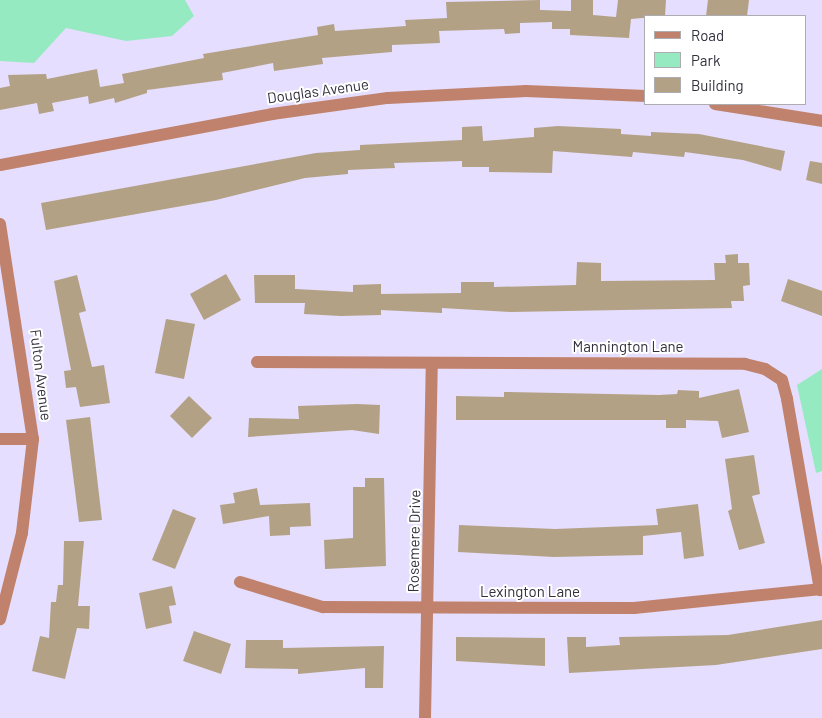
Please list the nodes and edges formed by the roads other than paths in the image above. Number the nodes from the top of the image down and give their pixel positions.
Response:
1 (644, 96) edge
2 (721, 105) edge
3 (822, 121) edge
4 (0, 165) edge
5 (0, 224) edge
6 (257, 362) dead end
7 (432, 364) junction
8 (0, 439) edge
9 (33, 439) junction
10 (240, 582) dead end
11 (821, 590) edge
12 (429, 608) junction
13 (0, 619) edge
14 (425, 718) edge

1 - 4 street, Douglas Avenue
2 - 3 street
5 - 9 street, Fulton Avenue
6 - 7 street, Mannington Lane
7 - 11 street, Mannington Lane
7 - 12 street, Rosemere Drive
8 - 9 street
9 - 13 street, Fulton Avenue
10 - 12 street, Lexington Lane
11 - 12 street, Lexington Lane
12 - 14 street, Rosemere Drive

